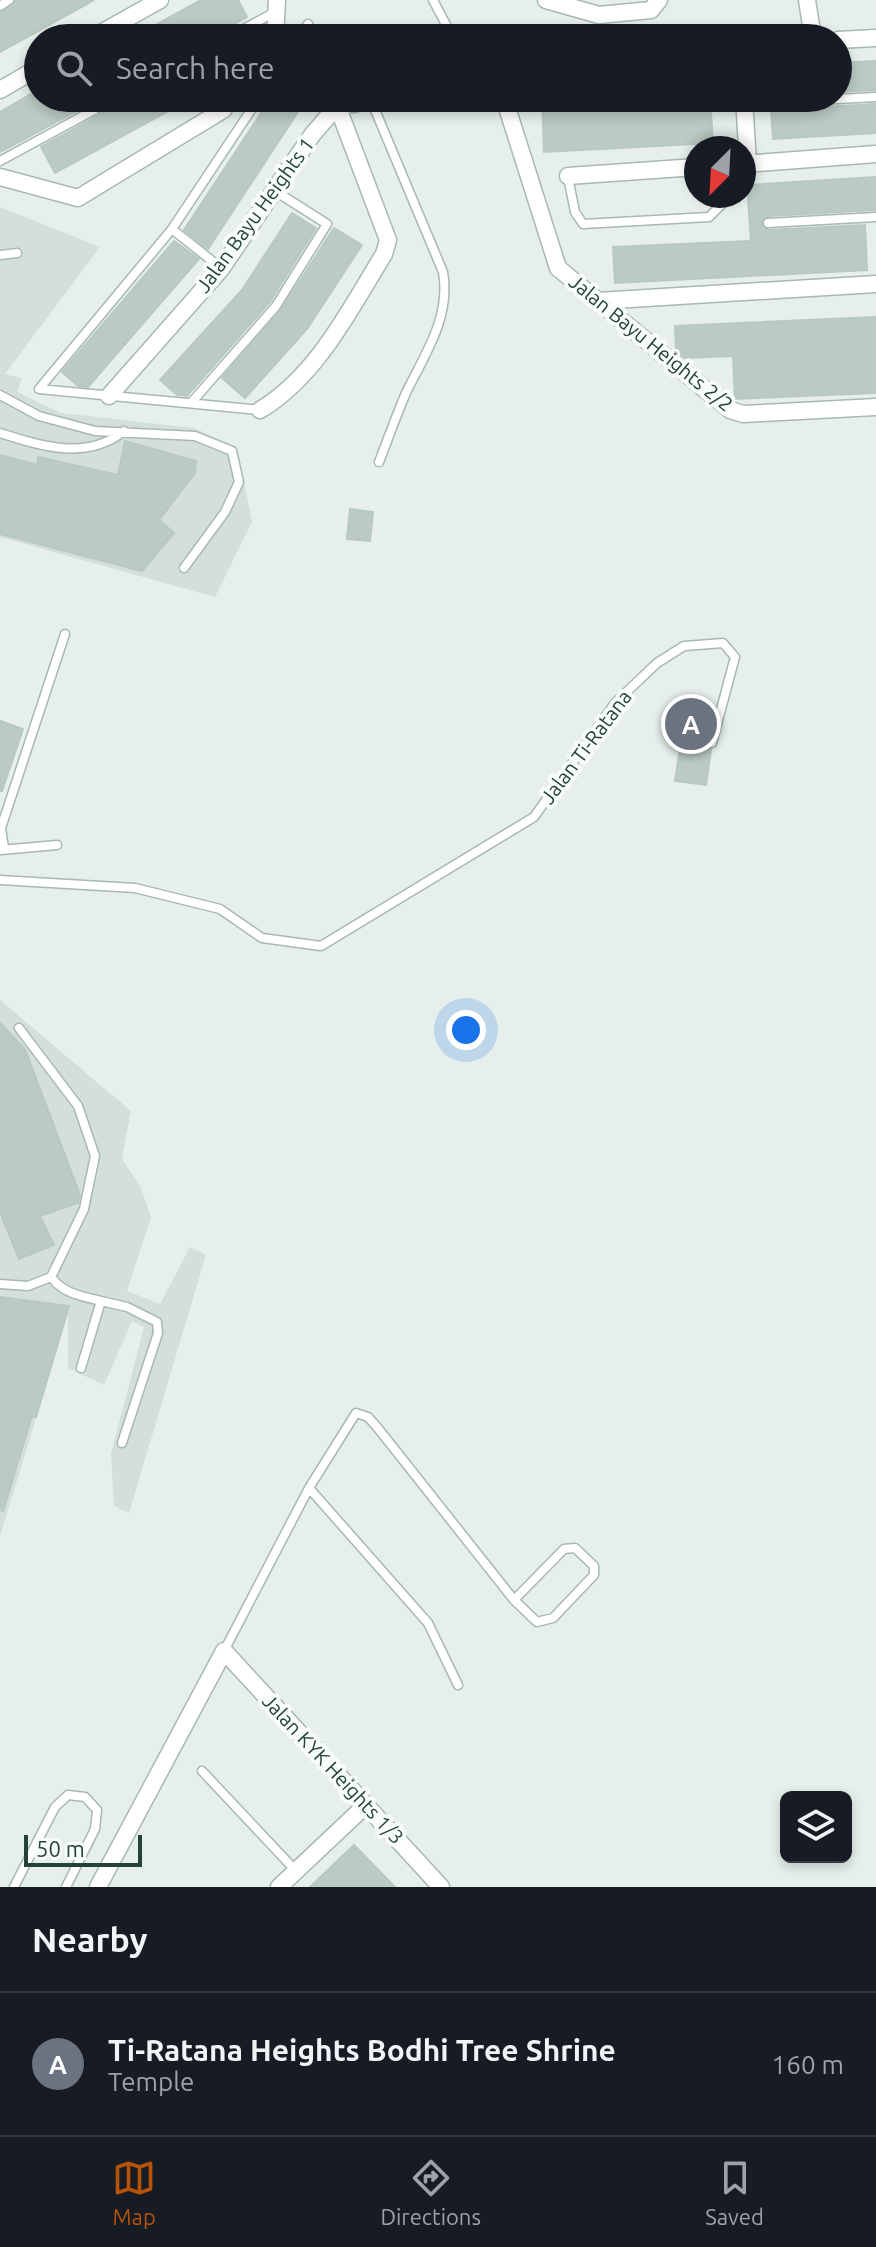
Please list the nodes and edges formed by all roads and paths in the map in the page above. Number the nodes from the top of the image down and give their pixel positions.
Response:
1 (9, 0) edge
2 (160, 0) edge
3 (433, 0) edge
4 (546, 0) edge
5 (659, 0) edge
6 (807, 0) edge
7 (0, 6) edge
8 (277, 6) edge
9 (117, 24) edge
10 (249, 24) edge
11 (446, 24) edge
12 (811, 24) edge
13 (876, 38) edge
14 (852, 39) edge
15 (24, 76) edge
16 (0, 90) edge
17 (876, 97) edge
18 (852, 98) edge
19 (90, 112) edge
20 (220, 112) edge
21 (250, 112) edge
22 (331, 112) edge
23 (343, 112) edge
24 (376, 112) edge
25 (508, 112) edge
26 (744, 112) edge
27 (745, 136) edge
28 (876, 154) edge
29 (0, 161) edge
30 (756, 163) edge
31 (684, 168) edge
32 (568, 176) joint
33 (0, 177) edge
34 (275, 191) junction
35 (718, 208) edge
36 (876, 217) edge
37 (768, 223) dead end
38 (172, 229) junction
39 (17, 253) dead end
40 (0, 255) edge
41 (221, 269) junction
42 (876, 284) edge
43 (598, 301) junction
44 (0, 395) edge
45 (109, 396) junction
46 (191, 403) junction
47 (876, 407) edge
48 (260, 410) joint
49 (124, 431) junction
50 (0, 433) edge
51 (379, 462) dead end
52 (184, 568) dead end
53 (65, 634) dead end
54 (712, 743) dead end
55 (1, 828) edge
56 (57, 845) dead end
57 (2, 849) edge
58 (0, 880) edge
59 (19, 1028) dead end
60 (51, 1277) junction
61 (0, 1284) edge
62 (101, 1301) junction
63 (81, 1368) dead end
64 (122, 1443) dead end
65 (309, 1488) junction
66 (514, 1600) junction
67 (224, 1651) junction
68 (458, 1685) dead end
69 (202, 1771) dead end
70 (366, 1805) junction
71 (296, 1871) junction
72 (14, 1887) edge
73 (66, 1887) edge
74 (98, 1887) edge
75 (279, 1887) edge
76 (441, 1887) edge

1 - 7 lane
2 - 9 street
3 - 11 lane
4 - 5 street
6 - 12 street
8 - 10 lane
13 - 14 street
15 - 16 street
17 - 18 lane
19 - 29 lane
20 - 33 street
21 - 38 lane
22 - 34 street, Jalan Bayu Heights 1
23 - 48 street
24 - 51 lane
25 - 43 street, Jalan Bayu Heights 2/2
26 - 27 street
28 - 30 street
31 - 32 street
32 - 35 lane
34 - 41 street, Jalan Bayu Heights 1
34 - 46 lane
36 - 37 lane
38 - 41 lane
38 - 45 lane
39 - 40 lane
41 - 45 street, Jalan Bayu Heights 1
42 - 43 street
43 - 47 street, Jalan Bayu Heights 2/2
44 - 49 lane
45 - 46 lane
46 - 48 lane
49 - 50 lane
49 - 52 lane
53 - 55 lane
54 - 58 lane, Jalan Ti-Ratana
55 - 57 lane
56 - 57 lane
59 - 60 lane
60 - 61 lane
60 - 62 lane
62 - 63 lane
62 - 64 lane
65 - 66 lane
65 - 67 lane
65 - 68 lane
66 - 66 lane
67 - 70 street, Jalan KYK Heights 1/3
67 - 74 street
69 - 71 lane
70 - 71 street
70 - 76 street, Jalan KYK Heights 1/3
71 - 75 street
72 - 73 lane

